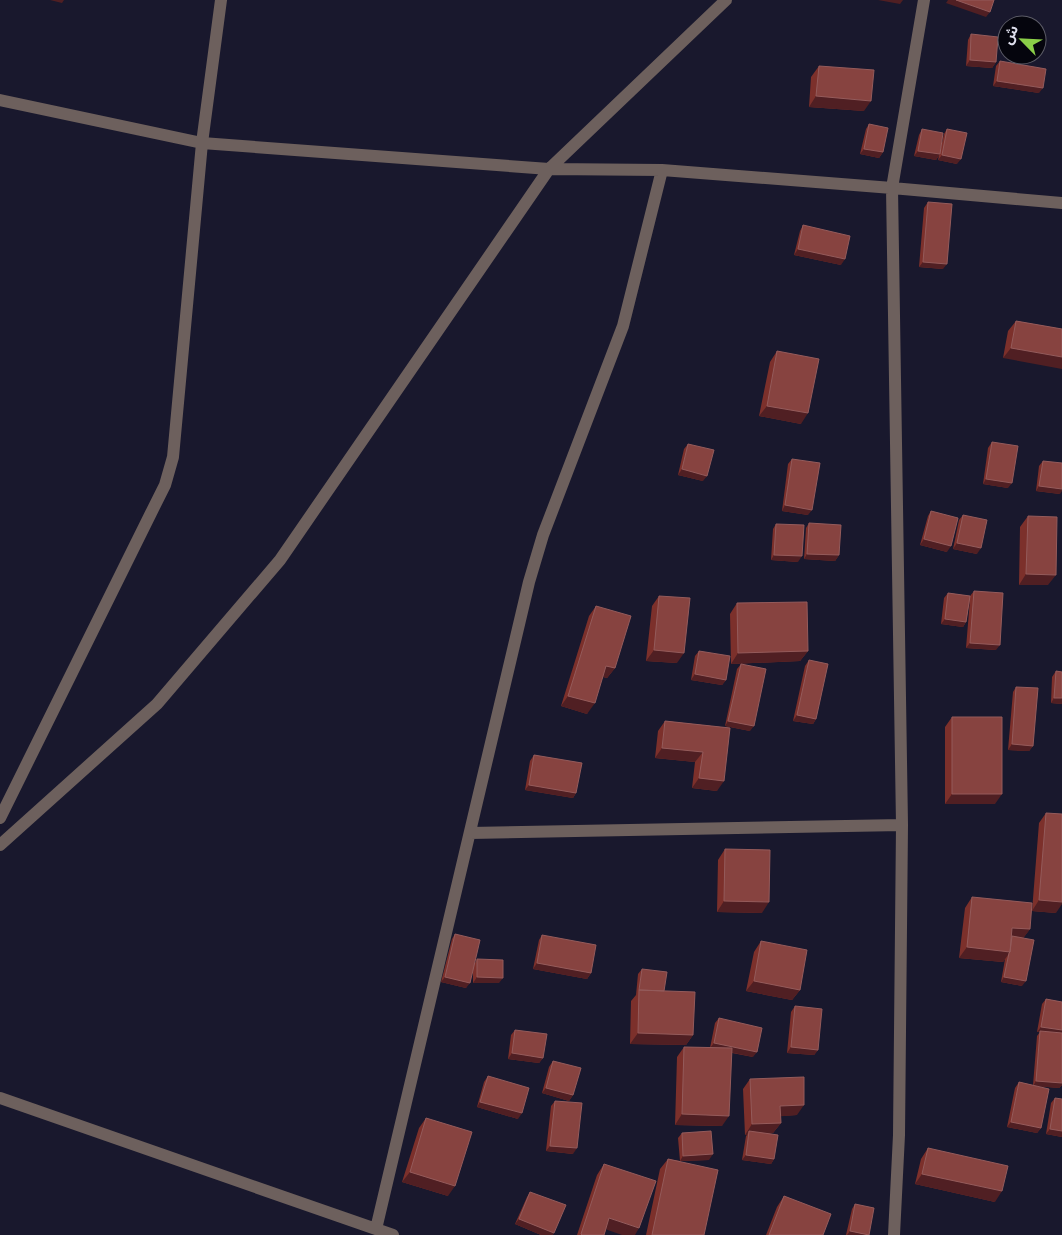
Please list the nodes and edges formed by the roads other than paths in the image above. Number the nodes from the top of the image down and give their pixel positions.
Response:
1 (221, 0) edge
2 (726, 0) edge
3 (924, 0) edge
4 (0, 100) edge
5 (202, 143) junction
6 (548, 169) junction
7 (662, 170) junction
8 (892, 188) junction
9 (1062, 203) edge
10 (0, 818) edge
11 (902, 825) junction
12 (470, 833) junction
13 (0, 845) edge
14 (0, 1098) edge
15 (376, 1229) junction
16 (393, 1235) edge
17 (894, 1235) edge

1 - 5 street
2 - 6 street
3 - 8 street
4 - 5 street
5 - 6 street
5 - 10 street
6 - 7 street
6 - 13 street
7 - 8 street
7 - 12 street
8 - 9 street
8 - 11 street
11 - 12 street
11 - 17 street
12 - 15 street
14 - 15 street
15 - 16 street

